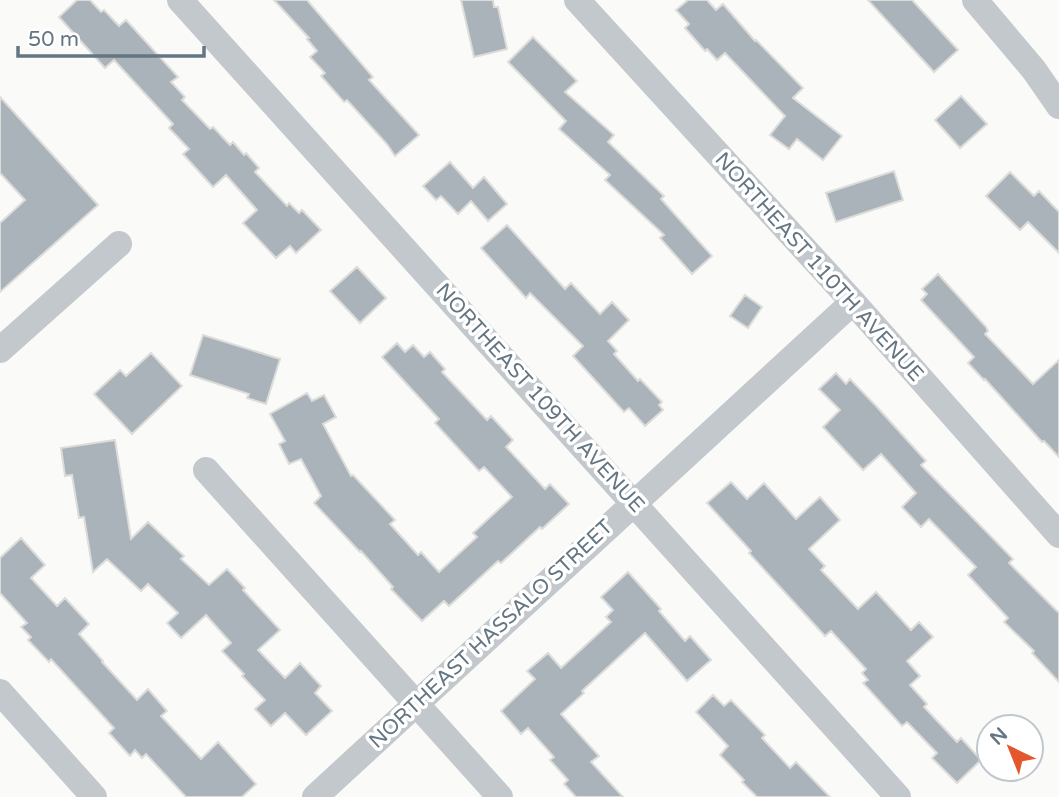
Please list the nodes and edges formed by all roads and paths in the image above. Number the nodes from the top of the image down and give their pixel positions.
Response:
1 (180, 0) edge
2 (577, 0) edge
3 (975, 0) edge
4 (1059, 106) edge
5 (119, 244) dead end
6 (853, 302) junction
7 (0, 350) edge
8 (206, 470) dead end
9 (634, 502) junction
10 (1059, 535) edge
11 (0, 692) edge
12 (416, 704) junction
13 (94, 797) edge
14 (315, 797) edge
15 (499, 797) edge
16 (898, 797) edge

1 - 9 street, NORTHEAST 109TH AVENUE
2 - 6 street, NORTHEAST 110TH AVENUE
3 - 4 street
5 - 7 street
6 - 9 street, NORTHEAST HASSALO STREET
6 - 10 street, NORTHEAST 110TH AVENUE
8 - 12 street
9 - 12 street, NORTHEAST HASSALO STREET
9 - 16 street, NORTHEAST 109TH AVENUE
11 - 13 street
12 - 14 street, NORTHEAST HASSALO STREET
12 - 15 street

